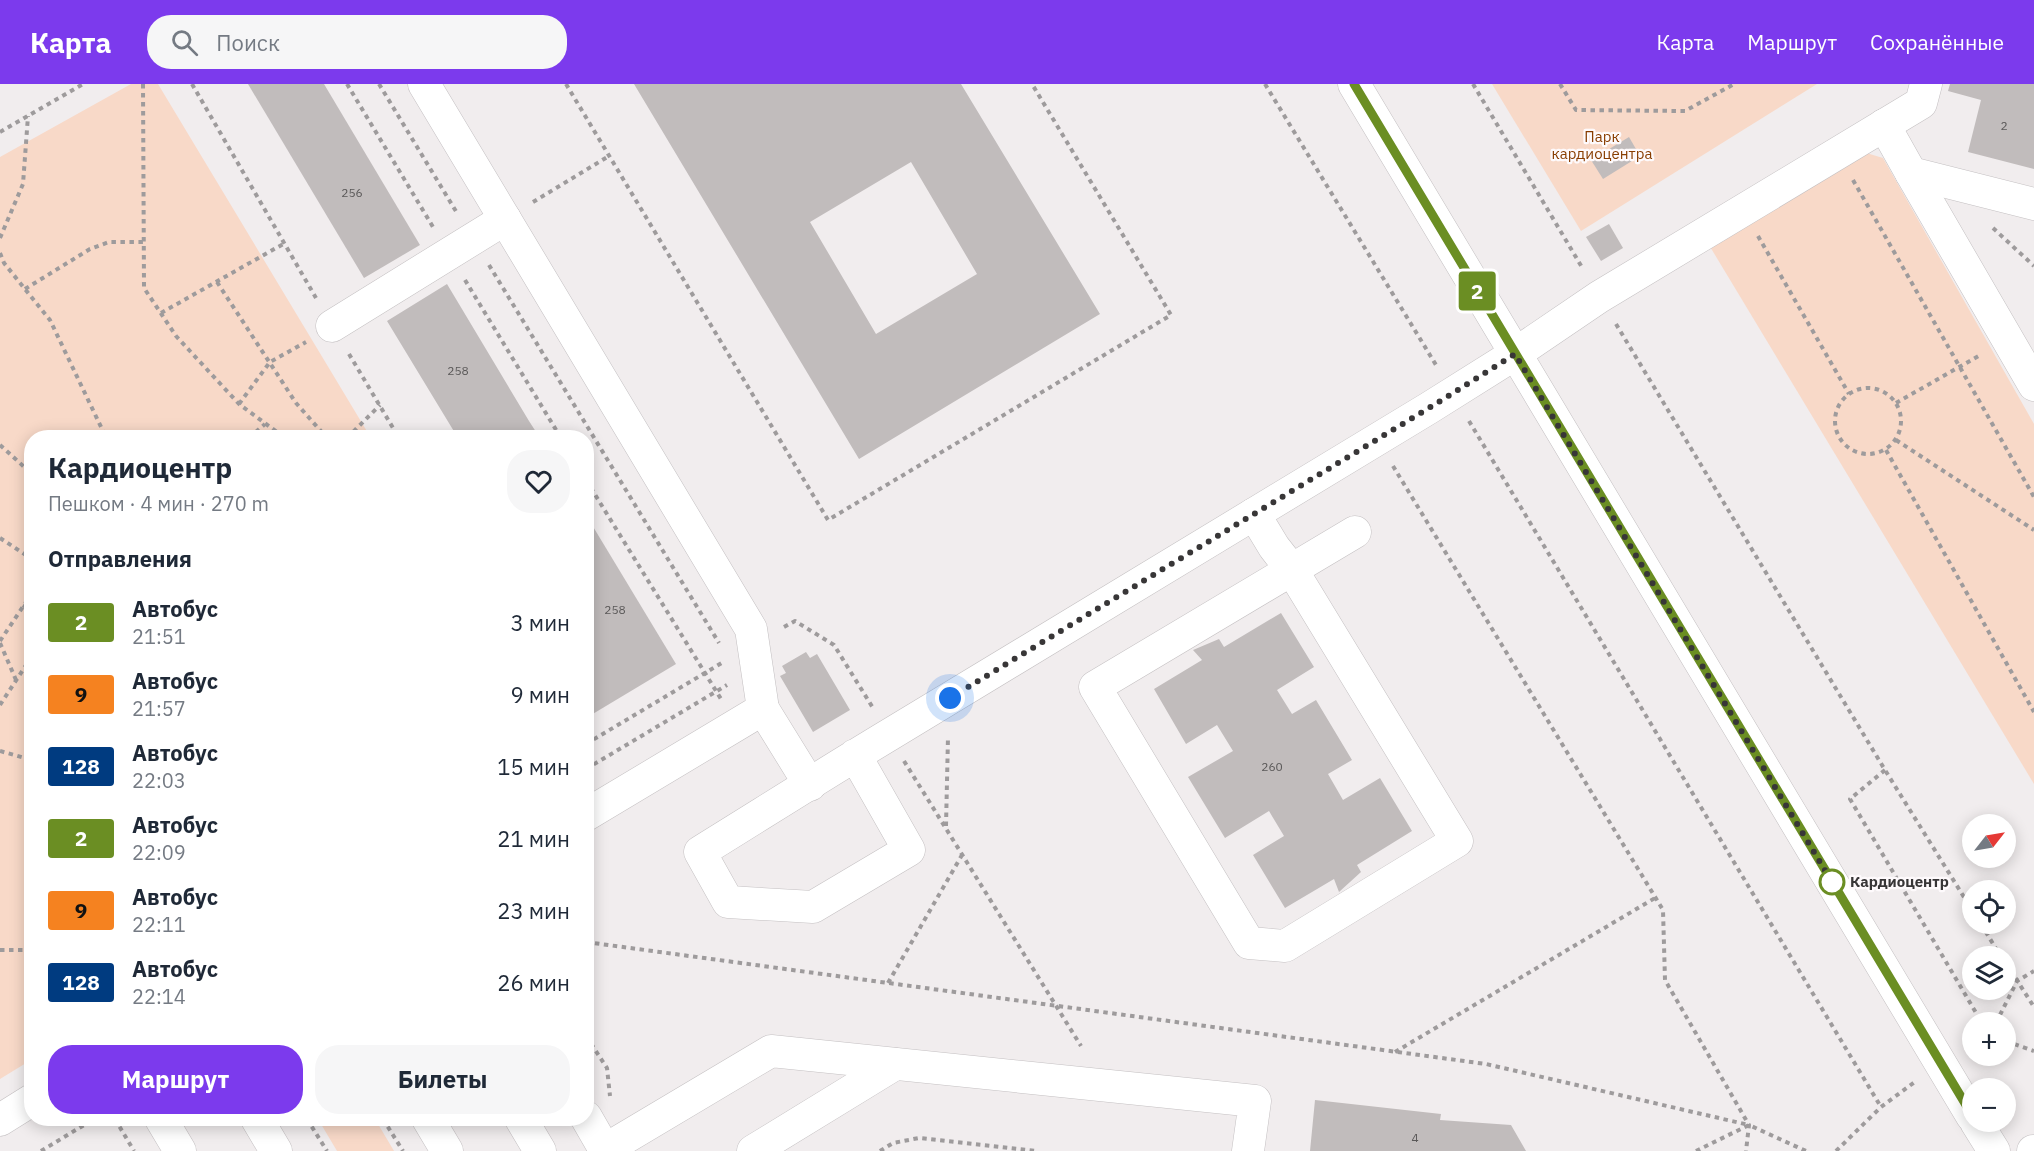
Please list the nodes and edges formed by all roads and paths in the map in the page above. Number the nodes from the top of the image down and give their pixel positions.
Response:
1 (83, 84) edge
2 (143, 84) edge
3 (192, 84) edge
4 (379, 84) edge
5 (424, 84) edge
6 (566, 84) edge
7 (1032, 84) edge
8 (1265, 84) edge
9 (1354, 84) edge
10 (1473, 84) edge
11 (1560, 84) edge
12 (1734, 84) edge
13 (1926, 84) edge
14 (28, 116) junction
15 (1884, 125) junction
16 (0, 132) edge
17 (609, 156) junction
18 (1911, 173) junction
19 (1851, 175) dead end
20 (2034, 204) edge
21 (505, 219) junction
22 (1988, 224) dead end
23 (1755, 230) dead end
24 (0, 238) edge
25 (473, 239) junction
26 (144, 242) junction
27 (285, 243) junction
28 (0, 253) edge
29 (2034, 266) edge
30 (217, 282) junction
31 (25, 289) junction
32 (1599, 297) junction
33 (161, 314) junction
34 (332, 326) junction
35 (2008, 340) junction
36 (1515, 354) junction
37 (270, 362) junction
38 (1960, 367) junction
39 (2034, 385) edge
40 (1453, 393) junction
41 (1849, 394) junction
42 (1896, 403) junction
43 (238, 404) junction
44 (380, 405) junction
45 (265, 424) junction
46 (103, 430) edge
47 (258, 430) edge
48 (274, 430) edge
49 (320, 430) edge
50 (355, 430) edge
51 (394, 430) edge
52 (589, 430) edge
53 (594, 438) edge
54 (1377, 440) junction
55 (1896, 440) junction
56 (0, 445) edge
57 (1886, 450) junction
58 (24, 467) edge
59 (2034, 497) edge
60 (1254, 514) junction
61 (2034, 530) edge
62 (1355, 532) dead end
63 (0, 538) edge
64 (24, 554) edge
65 (1292, 570) junction
66 (23, 606) edge
67 (0, 642) edge
68 (722, 649) dead end
69 (24, 668) edge
70 (16, 680) junction
71 (735, 680) dead end
72 (0, 705) edge
73 (763, 709) junction
74 (2034, 712) edge
75 (948, 736) dead end
76 (0, 751) edge
77 (855, 755) junction
78 (24, 758) edge
79 (594, 764) edge
80 (1886, 770) junction
81 (810, 785) junction
82 (594, 810) edge
83 (946, 827) dead end
84 (963, 855) dead end
85 (1962, 894) edge
86 (1655, 898) junction
87 (594, 943) edge
88 (0, 950) edge
89 (24, 950) edge
90 (2034, 971) edge
91 (2017, 981) junction
92 (888, 983) junction
93 (2034, 1007) edge
94 (1976, 1012) edge
95 (2002, 1012) edge
96 (2016, 1045) edge
97 (2034, 1051) edge
98 (1394, 1052) junction
99 (1941, 1063) junction
100 (895, 1064) junction
101 (1962, 1099) edge
102 (24, 1105) edge
103 (1881, 1107) junction
104 (0, 1120) edge
105 (1749, 1125) junction
106 (82, 1126) edge
107 (119, 1126) edge
108 (165, 1126) edge
109 (261, 1126) edge
110 (311, 1126) edge
111 (388, 1126) edge
112 (432, 1126) edge
113 (525, 1126) edge
114 (591, 1126) edge
115 (1982, 1132) edge
116 (604, 1150) edge
117 (41, 1151) edge
118 (134, 1151) edge
119 (180, 1151) edge
120 (276, 1151) edge
121 (327, 1151) edge
122 (403, 1151) edge
123 (447, 1151) edge
124 (540, 1151) edge
125 (753, 1151) edge
126 (880, 1151) edge
127 (1037, 1151) edge
128 (1248, 1151) edge
129 (1696, 1151) edge
130 (1746, 1151) edge
131 (1806, 1151) edge
132 (1836, 1151) edge
133 (1994, 1151) edge

1 - 14 path
2 - 26 path
3 - 27 path
4 - 25 path
5 - 21 street
6 - 17 path
7 - 17 path
8 - 40 path
9 - 36 street
10 - 32 path
11 - 12 path
13 - 15 street
14 - 16 path
14 - 24 path
15 - 18 street
15 - 32 street
17 - 21 path
18 - 20 street
18 - 35 street
19 - 38 path
21 - 25 street
21 - 73 street
22 - 29 path
23 - 41 path
25 - 34 street
25 - 52 path
26 - 31 path
26 - 33 path
27 - 30 path
27 - 34 path
28 - 31 path
30 - 33 path
30 - 37 path
31 - 46 path
32 - 36 street
32 - 80 path
33 - 43 path
34 - 37 path
34 - 44 path
35 - 38 path
35 - 39 street
36 - 40 street
36 - 99 street
37 - 43 path
37 - 49 path
38 - 42 path
38 - 59 path
40 - 54 street
40 - 103 path
41 - 42 path
41 - 57 path
42 - 55 path
43 - 45 path
44 - 50 path
44 - 51 path
45 - 47 path
45 - 48 path
53 - 68 path
54 - 60 street
54 - 86 path
55 - 57 path
55 - 61 path
56 - 58 path
57 - 74 path
60 - 65 street
60 - 77 street
62 - 65 street
63 - 64 path
65 - 65 street
66 - 67 path
67 - 70 path
69 - 70 path
70 - 72 path
71 - 79 path
73 - 81 street
73 - 82 street
75 - 83 path
76 - 78 path
77 - 81 street
77 - 81 street
80 - 85 path
80 - 94 path
84 - 92 path
86 - 98 path
86 - 105 path
87 - 92 path
88 - 89 path
90 - 91 path
91 - 93 path
91 - 95 path
92 - 98 path
96 - 97 path
98 - 105 path
99 - 101 street
99 - 103 path
100 - 116 street
100 - 125 street
100 - 128 street
102 - 104 street
103 - 132 path
105 - 129 path
105 - 130 path
105 - 131 path
106 - 117 path
107 - 118 path
108 - 119 street
109 - 120 street
110 - 121 path
111 - 122 path
112 - 123 street
113 - 124 street
114 - 116 street
115 - 133 street
126 - 127 path

